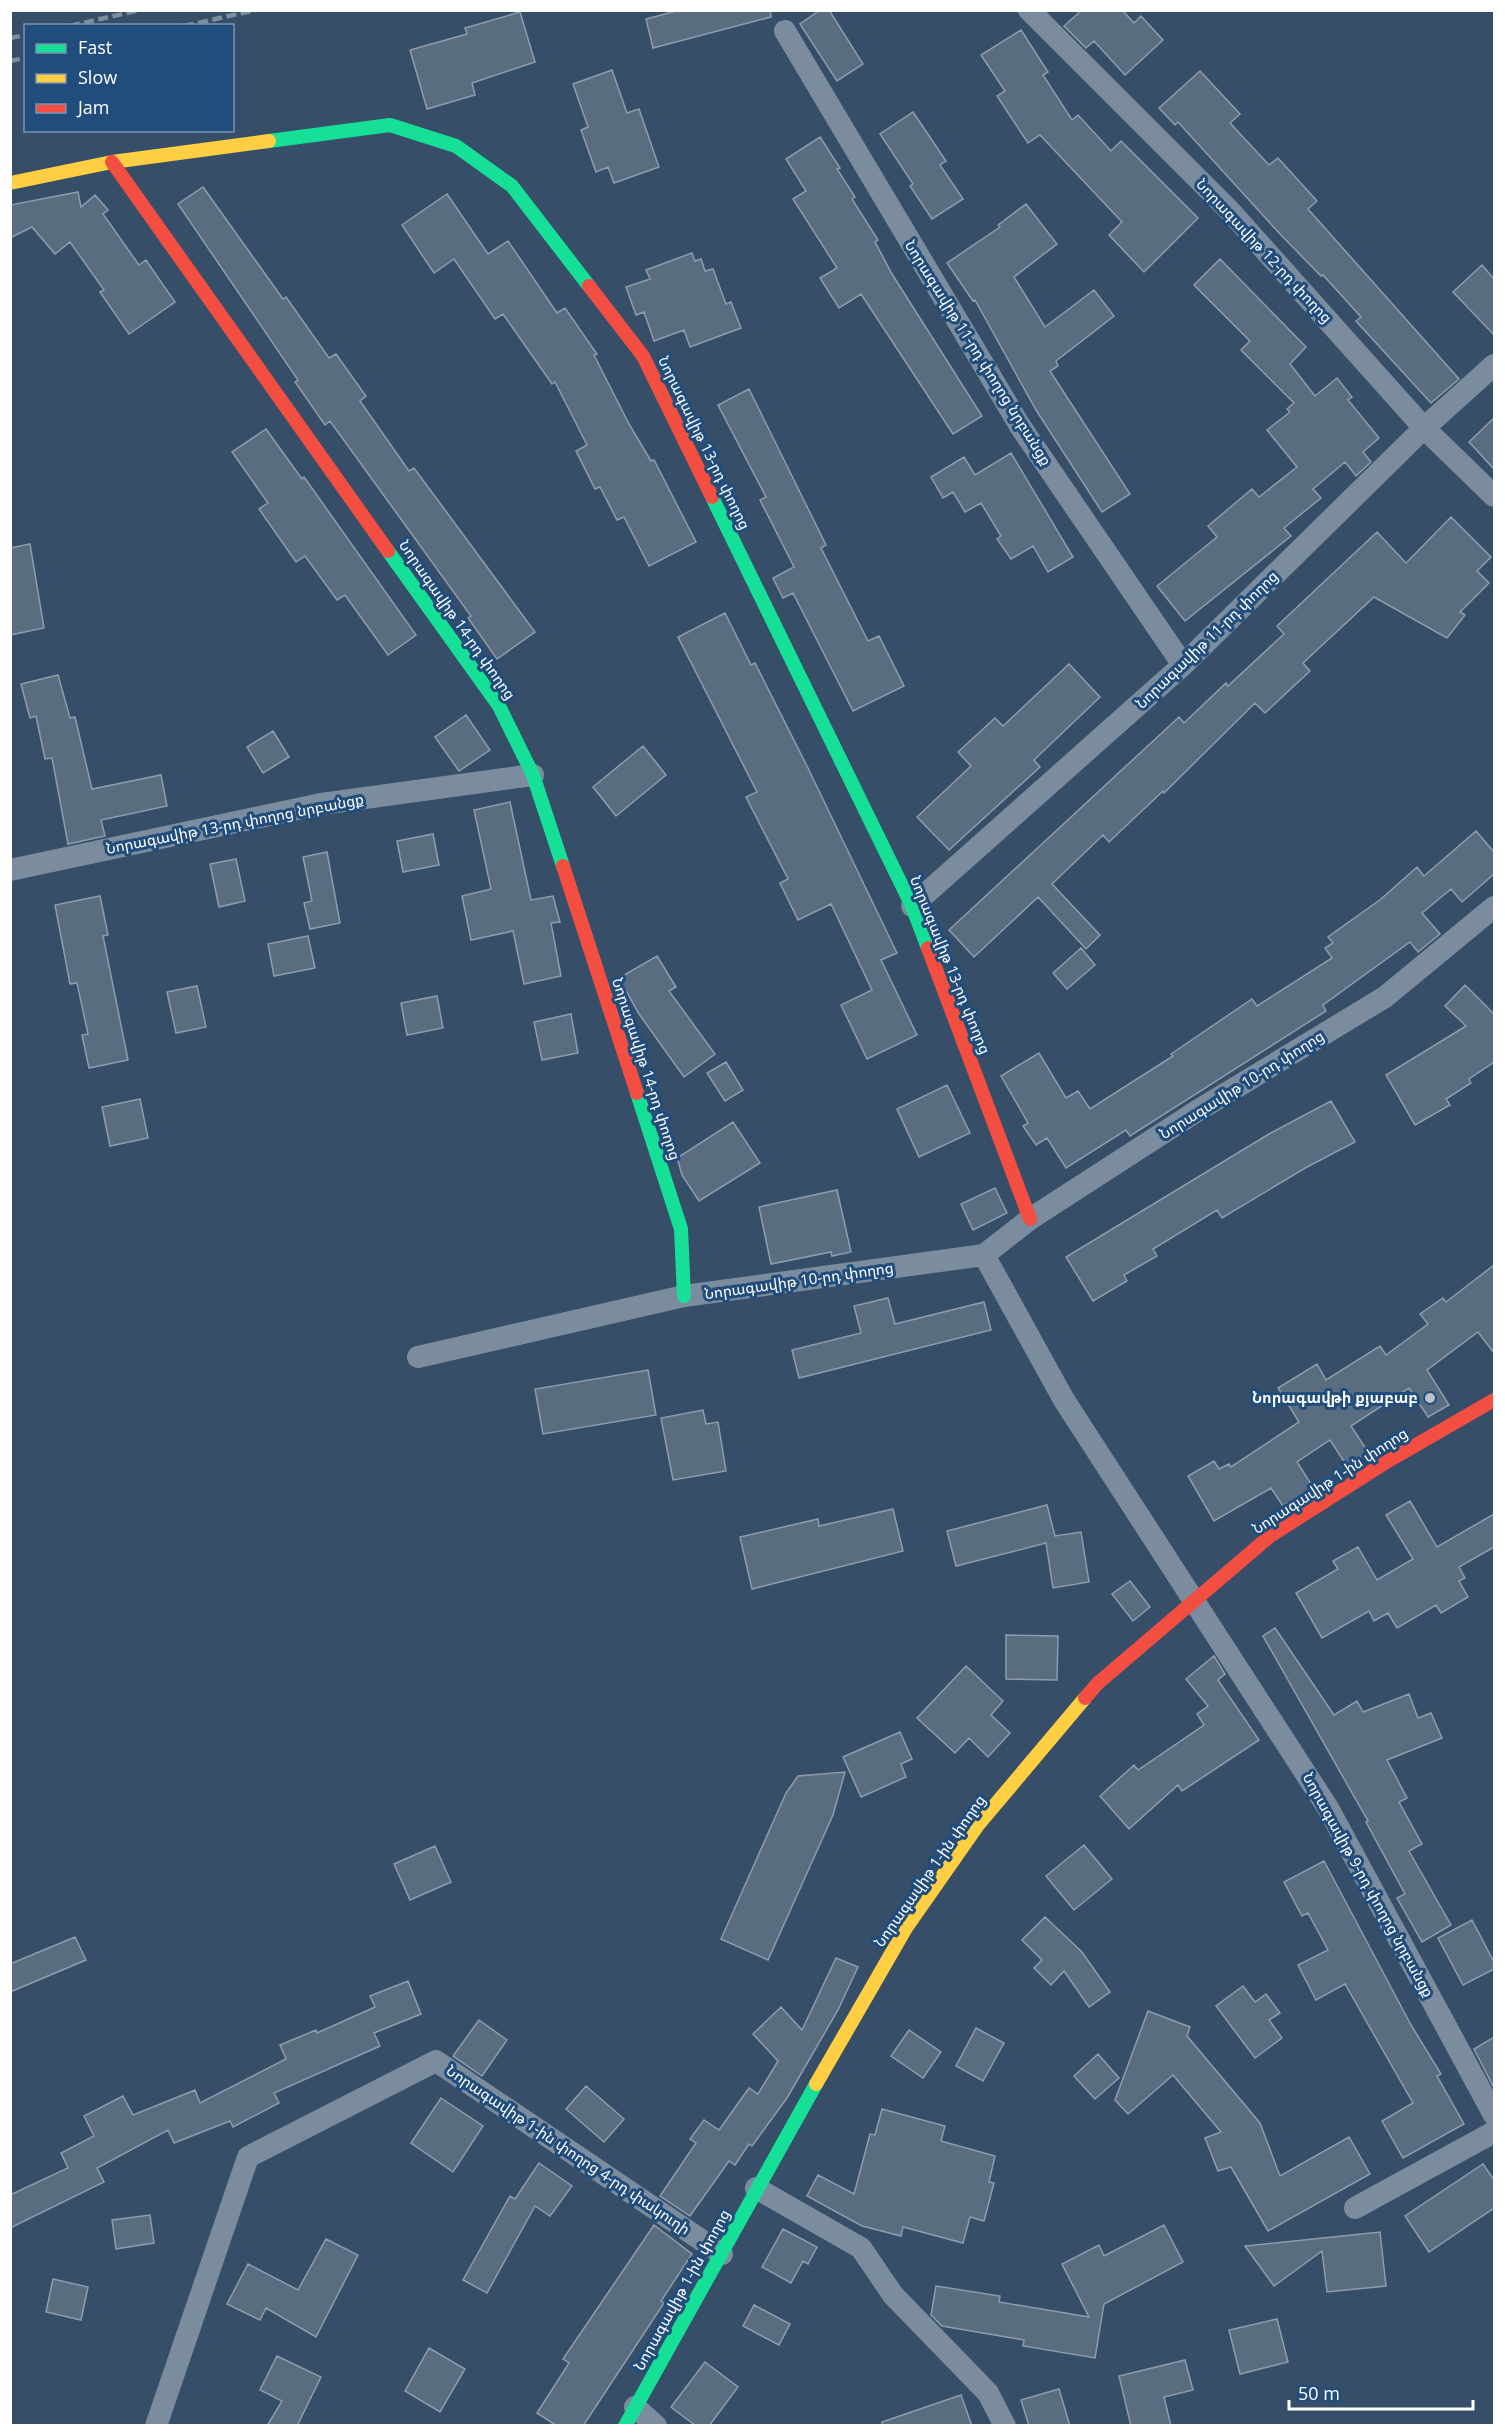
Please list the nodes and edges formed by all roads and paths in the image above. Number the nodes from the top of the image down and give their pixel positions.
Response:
1 (1029, 10) edge
2 (785, 32) dead end
3 (112, 162) junction
4 (10, 183) edge
5 (1494, 365) edge
6 (1424, 428) junction
7 (1494, 496) edge
8 (1184, 665) junction
9 (533, 775) junction
10 (10, 870) edge
11 (912, 906) junction
12 (1494, 907) edge
13 (1030, 1219) junction
14 (984, 1255) junction
15 (684, 1296) junction
16 (418, 1357) dead end
17 (1494, 1400) edge
18 (1192, 1600) junction
19 (1494, 2115) edge
20 (1494, 2132) edge
21 (756, 2188) junction
22 (1355, 2208) dead end
23 (722, 2254) junction
24 (630, 2416) edge
25 (156, 2426) edge
26 (656, 2426) edge
27 (1005, 2426) edge

1 - 6 street, Նորագավիթ 12-րդ փողոց
2 - 8 street, Նորագավիթ 11-րդ փողոց նրբանցք
3 - 4 street, Նորագավիթ 13-րդ փողոց
3 - 9 street, Նորագավիթ 14-րդ փողոց
3 - 11 street, Նորագավիթ 13-րդ փողոց
5 - 6 street, Նորագավիթ 11-րդ փողոց
6 - 7 street, Նորագավիթ 12-րդ փողոց
6 - 8 street, Նորագավիթ 11-րդ փողոց
8 - 11 street, Նորագավիթ 11-րդ փողոց
9 - 10 street, Նորագավիթ 13-րդ փողոց նրբանցք
9 - 15 street, Նորագավիթ 14-րդ փողոց
11 - 13 street, Նորագավիթ 13-րդ փողոց
12 - 13 street, Նորագավիթ 10-րդ փողոց
13 - 14 street, Նորագավիթ 10-րդ փողոց
14 - 15 street, Նորագավիթ 10-րդ փողոց
14 - 18 street
15 - 16 street, Նորագավիթ 10-րդ փողոց
17 - 18 street, Նորագավիթ 1-ին փողոց
18 - 19 street, Նորագավիթ 9-րդ փողոց նրբանցք
18 - 21 street, Նորագավիթ 1-ին փողոց
20 - 22 street
21 - 23 street, Նորագավիթ 1-ին փողոց
21 - 27 street
23 - 24 street, Նորագավիթ 1-ին փողոց
23 - 25 street, Նորագավիթ 1-ին փողոց 4-րդ փակուղի
24 - 26 street

